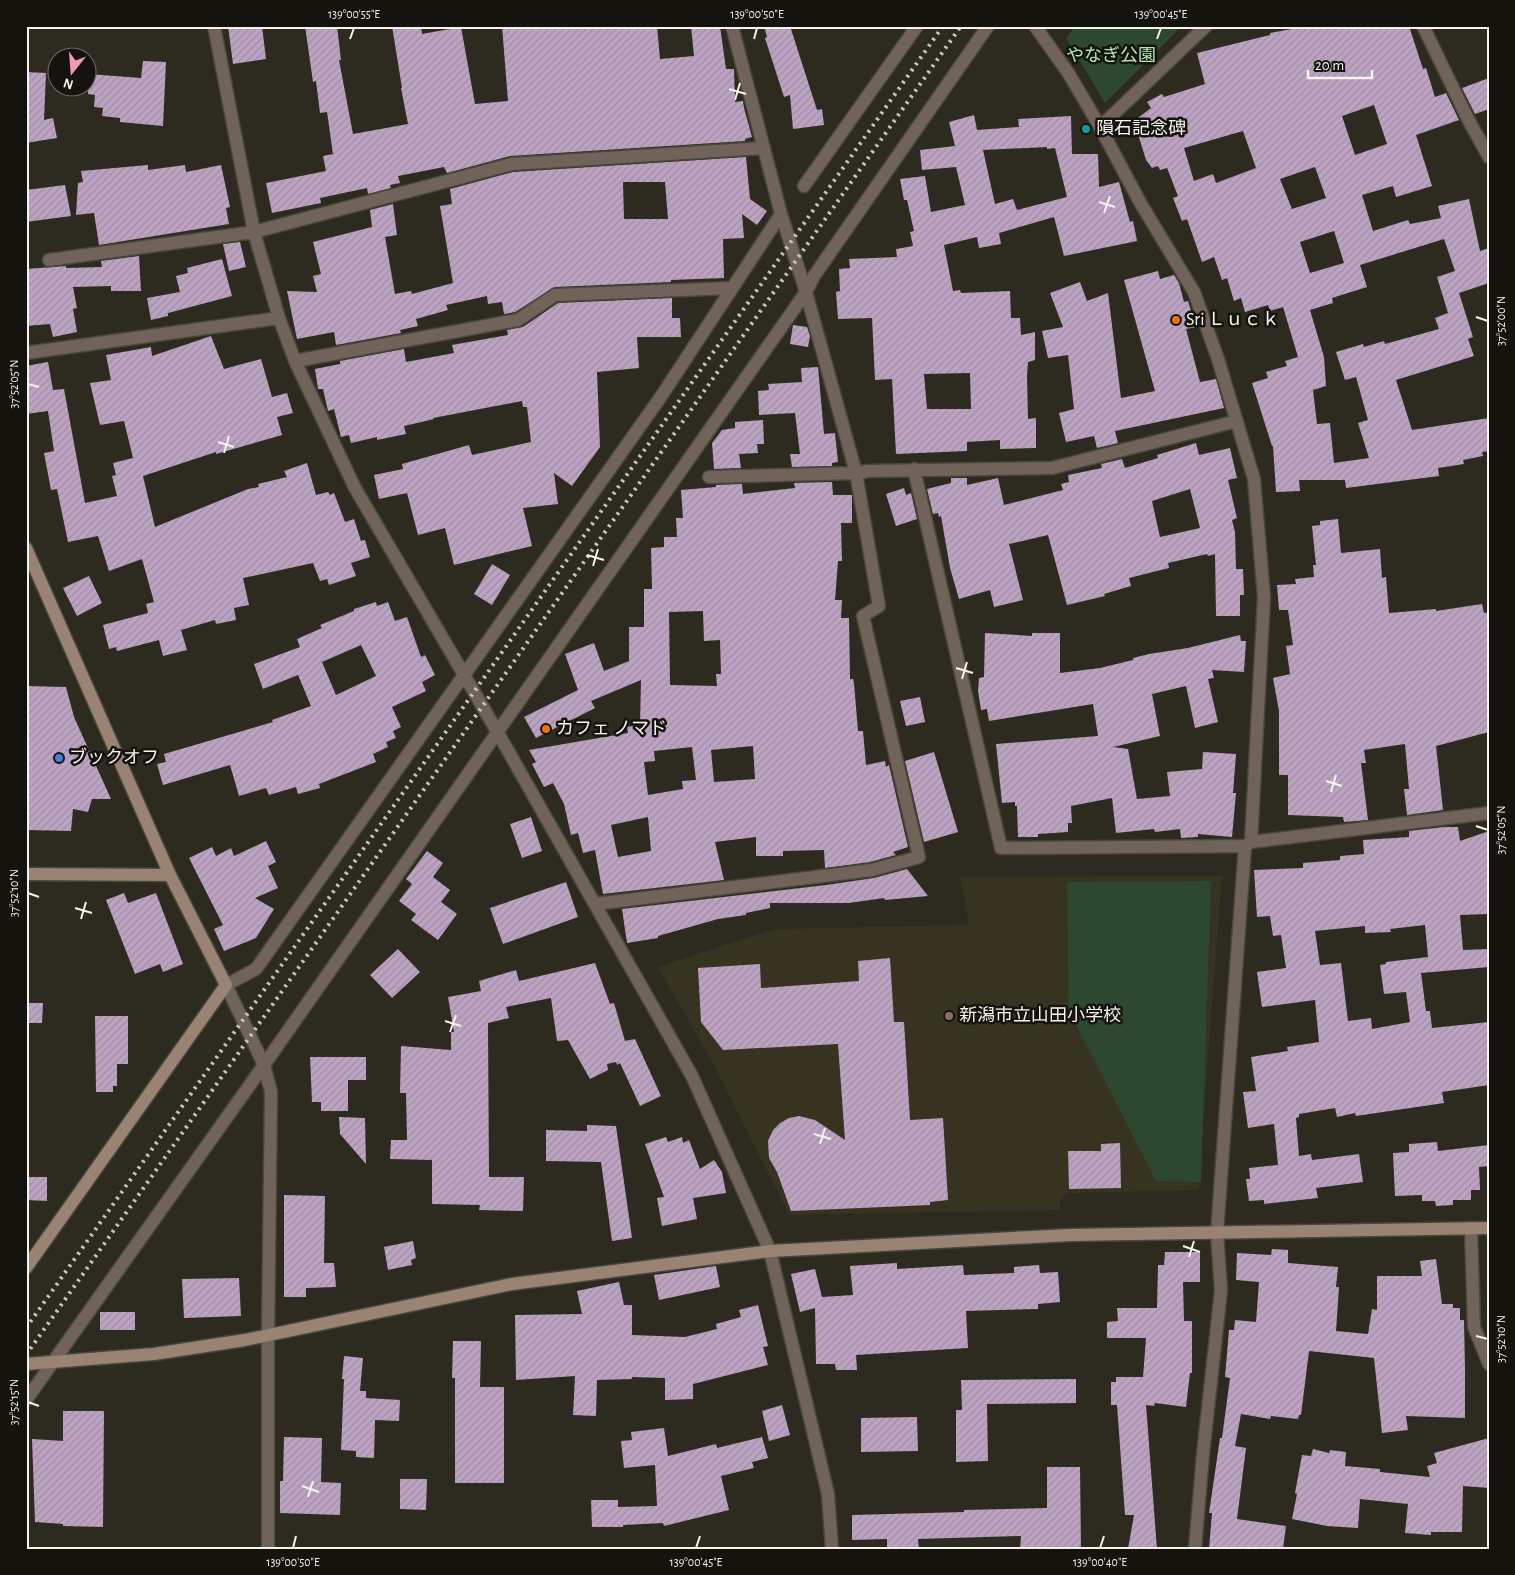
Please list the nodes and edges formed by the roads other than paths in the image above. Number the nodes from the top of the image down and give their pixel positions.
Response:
1 (214, 26) edge
2 (732, 26) edge
3 (917, 26) edge
4 (988, 26) edge
5 (1035, 26) edge
6 (1206, 26) edge
7 (1423, 26) edge
8 (1100, 127) junction
9 (764, 148) junction
10 (1489, 157) edge
11 (804, 186) dead end
12 (781, 214) junction
13 (254, 232) junction
14 (49, 260) dead end
15 (731, 288) junction
16 (806, 292) junction
17 (279, 318) junction
18 (26, 354) edge
19 (295, 361) junction
20 (1237, 421) junction
21 (914, 469) junction
22 (856, 473) junction
23 (709, 476) dead end
24 (26, 548) edge
25 (463, 675) junction
26 (498, 733) junction
27 (1489, 813) edge
28 (1248, 844) junction
29 (26, 874) edge
30 (170, 875) junction
31 (595, 904) junction
32 (226, 985) junction
33 (264, 1065) junction
34 (1471, 1228) junction
35 (1489, 1228) edge
36 (1218, 1232) junction
37 (770, 1250) junction
38 (26, 1268) edge
39 (1474, 1327) junction
40 (1489, 1328) edge
41 (268, 1336) junction
42 (26, 1364) edge
43 (51, 1364) junction
44 (1489, 1364) edge
45 (26, 1400) edge
46 (268, 1549) edge
47 (832, 1549) edge
48 (1195, 1549) edge

1 - 13 street
2 - 9 street
3 - 11 street
4 - 16 street
5 - 8 street
6 - 8 street
7 - 10 street
8 - 20 street
9 - 12 street
9 - 13 street
12 - 15 street
12 - 16 street
13 - 14 street
13 - 17 street
15 - 19 street
15 - 25 street
16 - 22 street
16 - 26 street
17 - 18 street
17 - 19 street
19 - 25 street
20 - 21 street
20 - 28 street
21 - 22 street
21 - 28 street
22 - 23 street
22 - 31 street
24 - 30 street
25 - 26 street
25 - 32 street
26 - 31 street
26 - 33 street
27 - 28 street
28 - 36 street
29 - 30 street
30 - 32 street
31 - 37 street
32 - 33 street
32 - 38 street
33 - 41 street
33 - 43 street
34 - 35 street
34 - 36 street
34 - 39 street
36 - 37 street
36 - 48 street
37 - 41 street
37 - 47 street
39 - 40 street
39 - 44 street
41 - 43 street
41 - 46 street
42 - 43 street
43 - 45 street

